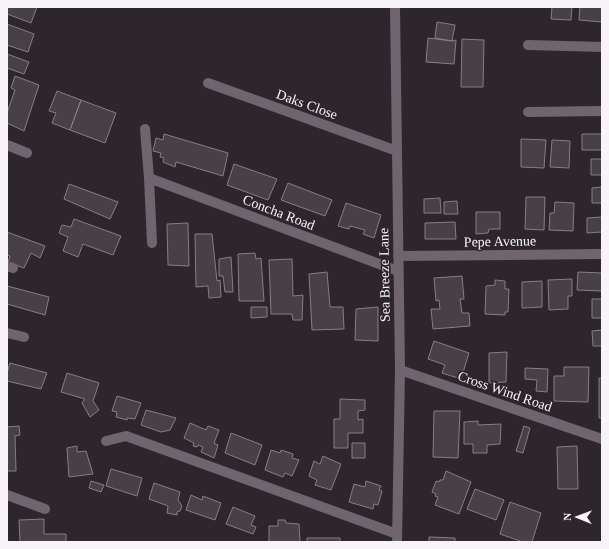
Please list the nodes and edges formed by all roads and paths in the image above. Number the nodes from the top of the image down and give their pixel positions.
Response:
1 (395, 7) edge
2 (528, 45) dead end
3 (602, 47) edge
4 (208, 82) dead end
5 (602, 111) edge
6 (528, 112) dead end
7 (145, 129) dead end
8 (7, 146) edge
9 (397, 151) junction
10 (27, 153) dead end
11 (149, 178) junction
12 (152, 243) dead end
13 (602, 254) edge
14 (398, 256) junction
15 (398, 271) junction
16 (7, 333) edge
17 (24, 337) dead end
18 (400, 370) junction
19 (602, 439) edge
20 (106, 441) dead end
21 (7, 495) edge
22 (45, 509) dead end
23 (397, 538) edge

1 - 9 street, Sea Breeze Lane
2 - 3 street
4 - 9 street, Daks Close
5 - 6 street
7 - 11 street
8 - 10 street
9 - 14 street, Sea Breeze Lane
11 - 12 street
11 - 15 street, Concha Road
13 - 14 street, Pepe Avenue
14 - 15 street, Sea Breeze Lane
15 - 18 street, Sea Breeze Lane
16 - 17 street
18 - 19 street, Cross Wind Road
18 - 23 street, Sea Breeze Lane
20 - 23 street
21 - 22 street

